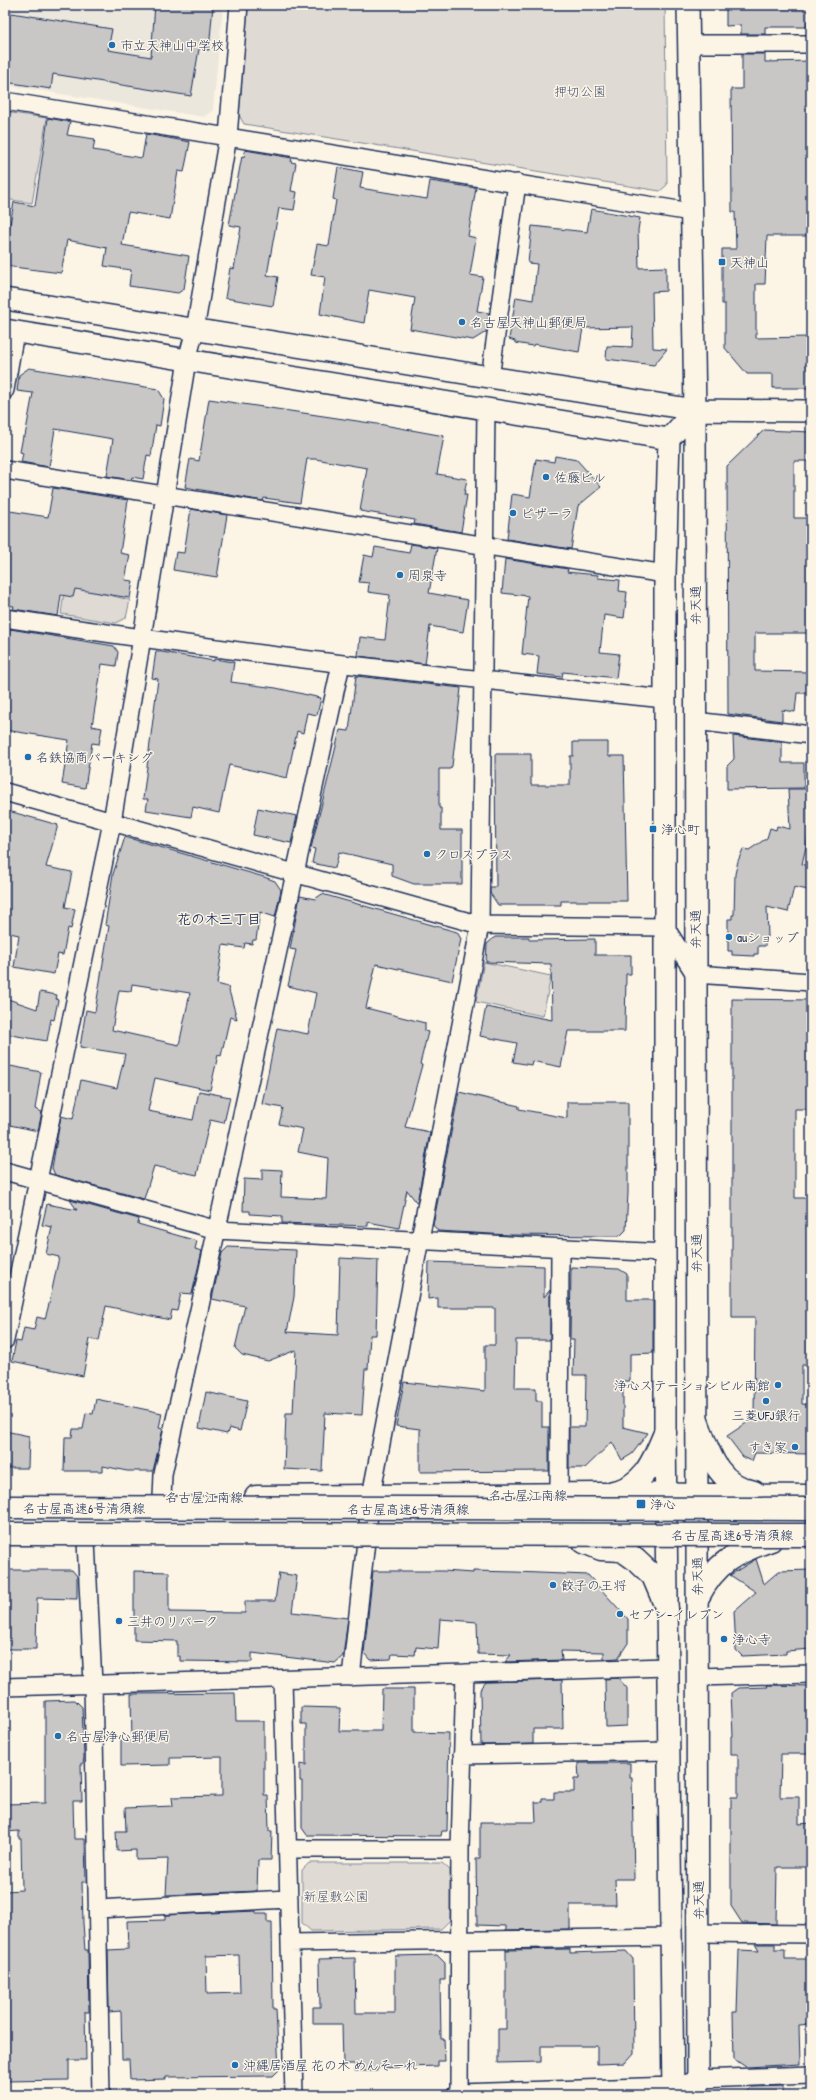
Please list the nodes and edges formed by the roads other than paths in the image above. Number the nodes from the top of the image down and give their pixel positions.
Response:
1 (239, 5) edge
2 (688, 5) edge
3 (688, 44) junction
4 (811, 44) edge
5 (5, 102) edge
6 (228, 136) junction
7 (517, 183) junction
8 (691, 212) junction
9 (5, 299) edge
10 (195, 330) junction
11 (10, 331) edge
12 (187, 360) junction
13 (490, 378) junction
14 (5, 390) edge
15 (486, 409) junction
16 (695, 410) junction
17 (811, 411) edge
18 (669, 439) junction
19 (5, 470) edge
20 (165, 495) junction
21 (485, 546) junction
22 (665, 574) junction
23 (5, 618) edge
24 (142, 640) junction
25 (341, 664) junction
26 (483, 680) junction
27 (665, 699) junction
28 (695, 721) junction
29 (811, 735) edge
30 (5, 792) edge
31 (112, 822) junction
32 (295, 873) junction
33 (480, 925) junction
34 (665, 927) junction
35 (695, 974) junction
36 (811, 982) edge
37 (5, 1171) edge
38 (39, 1180) junction
39 (217, 1230) junction
40 (420, 1240) junction
41 (560, 1248) junction
42 (665, 1253) junction
43 (5, 1340) edge
44 (696, 1421) junction
45 (665, 1433) junction
46 (602, 1494) junction
47 (559, 1495) junction
48 (667, 1495) junction
49 (696, 1495) junction
50 (771, 1495) junction
51 (370, 1496) junction
52 (811, 1496) edge
53 (162, 1498) junction
54 (5, 1499) edge
55 (5, 1507) edge
56 (811, 1509) edge
57 (5, 1534) edge
58 (811, 1535) edge
59 (771, 1540) junction
60 (811, 1540) edge
61 (5, 1541) edge
62 (86, 1541) junction
63 (667, 1541) junction
64 (696, 1541) junction
65 (584, 1542) junction
66 (366, 1543) junction
67 (698, 1597) junction
68 (667, 1609) junction
69 (667, 1667) junction
70 (465, 1673) junction
71 (811, 1674) edge
72 (351, 1677) junction
73 (698, 1677) junction
74 (283, 1679) junction
75 (93, 1684) junction
76 (5, 1687) edge
77 (669, 1751) junction
78 (462, 1755) junction
79 (288, 1849) junction
80 (460, 1849) junction
81 (289, 1899) junction
82 (97, 1908) junction
83 (698, 1934) junction
84 (811, 1934) edge
85 (671, 1936) junction
86 (460, 1940) junction
87 (290, 1943) junction
88 (811, 2075) edge
89 (698, 2087) edge
90 (673, 2092) edge
91 (509, 2094) edge
92 (101, 2095) edge
93 (294, 2095) edge
94 (459, 2095) edge

1 - 6 street
2 - 3 street, 弁天通
3 - 4 street
3 - 8 street, 弁天通
5 - 6 street
6 - 7 street
6 - 10 street
7 - 8 street
7 - 13 street
8 - 16 street, 弁天通
9 - 10 street
10 - 12 street
10 - 13 street
11 - 12 street
11 - 14 street
12 - 15 street
12 - 20 street
13 - 16 street
15 - 18 street
15 - 21 street
16 - 17 street
16 - 18 street
16 - 28 street, 弁天通
18 - 22 street
19 - 20 street
20 - 21 street
20 - 24 street
21 - 22 street
21 - 26 street
22 - 27 street
23 - 24 street
24 - 25 street
24 - 31 street
25 - 26 street
25 - 32 street
26 - 27 street
26 - 33 street
27 - 34 street
28 - 29 street
28 - 35 street, 弁天通
30 - 31 street
31 - 32 street
31 - 38 street
32 - 33 street
32 - 39 street
33 - 34 street
33 - 40 street
34 - 35 street
34 - 42 street
35 - 36 street
35 - 44 street, 弁天通
37 - 38 street
38 - 39 street
38 - 43 street
39 - 40 street
39 - 53 street
40 - 41 street
40 - 51 street
41 - 42 street
41 - 47 street
42 - 45 street
44 - 49 street, 弁天通
44 - 50 main road
45 - 46 main road
45 - 48 street
46 - 47 main road, 名古屋江南線
46 - 48 main road, 名古屋江南線
47 - 51 main road, 名古屋江南線
48 - 49 main road, 名古屋江南線
48 - 63 street
49 - 50 main road, 名古屋江南線
49 - 64 street, 弁天通
50 - 52 main road, 名古屋江南線
51 - 53 main road, 名古屋江南線
51 - 66 street
53 - 54 main road, 名古屋江南線
55 - 56 main road, 名古屋高速6号清須線, bridge
57 - 58 main road, 名古屋高速6号清須線, bridge
59 - 60 main road
59 - 64 main road
59 - 67 main road
61 - 62 main road
62 - 66 main road
62 - 75 street
63 - 64 main road
63 - 65 main road
63 - 68 street
64 - 67 street, 弁天通
65 - 66 main road
65 - 68 main road
66 - 72 street
67 - 73 street, 弁天通
68 - 69 street
69 - 70 street
69 - 77 street
70 - 72 street
70 - 78 street
71 - 73 street
72 - 74 street
73 - 83 street, 弁天通
74 - 75 street
74 - 79 street
75 - 76 street
75 - 82 street
77 - 78 street
77 - 85 street
78 - 80 street
79 - 80 street
79 - 81 street
80 - 86 street
81 - 82 street
81 - 87 street
82 - 92 street
83 - 84 street
83 - 89 street, 弁天通
85 - 86 street
85 - 90 street
86 - 87 street
86 - 94 street
87 - 93 street
88 - 89 street
89 - 90 street
90 - 91 street
91 - 94 street

